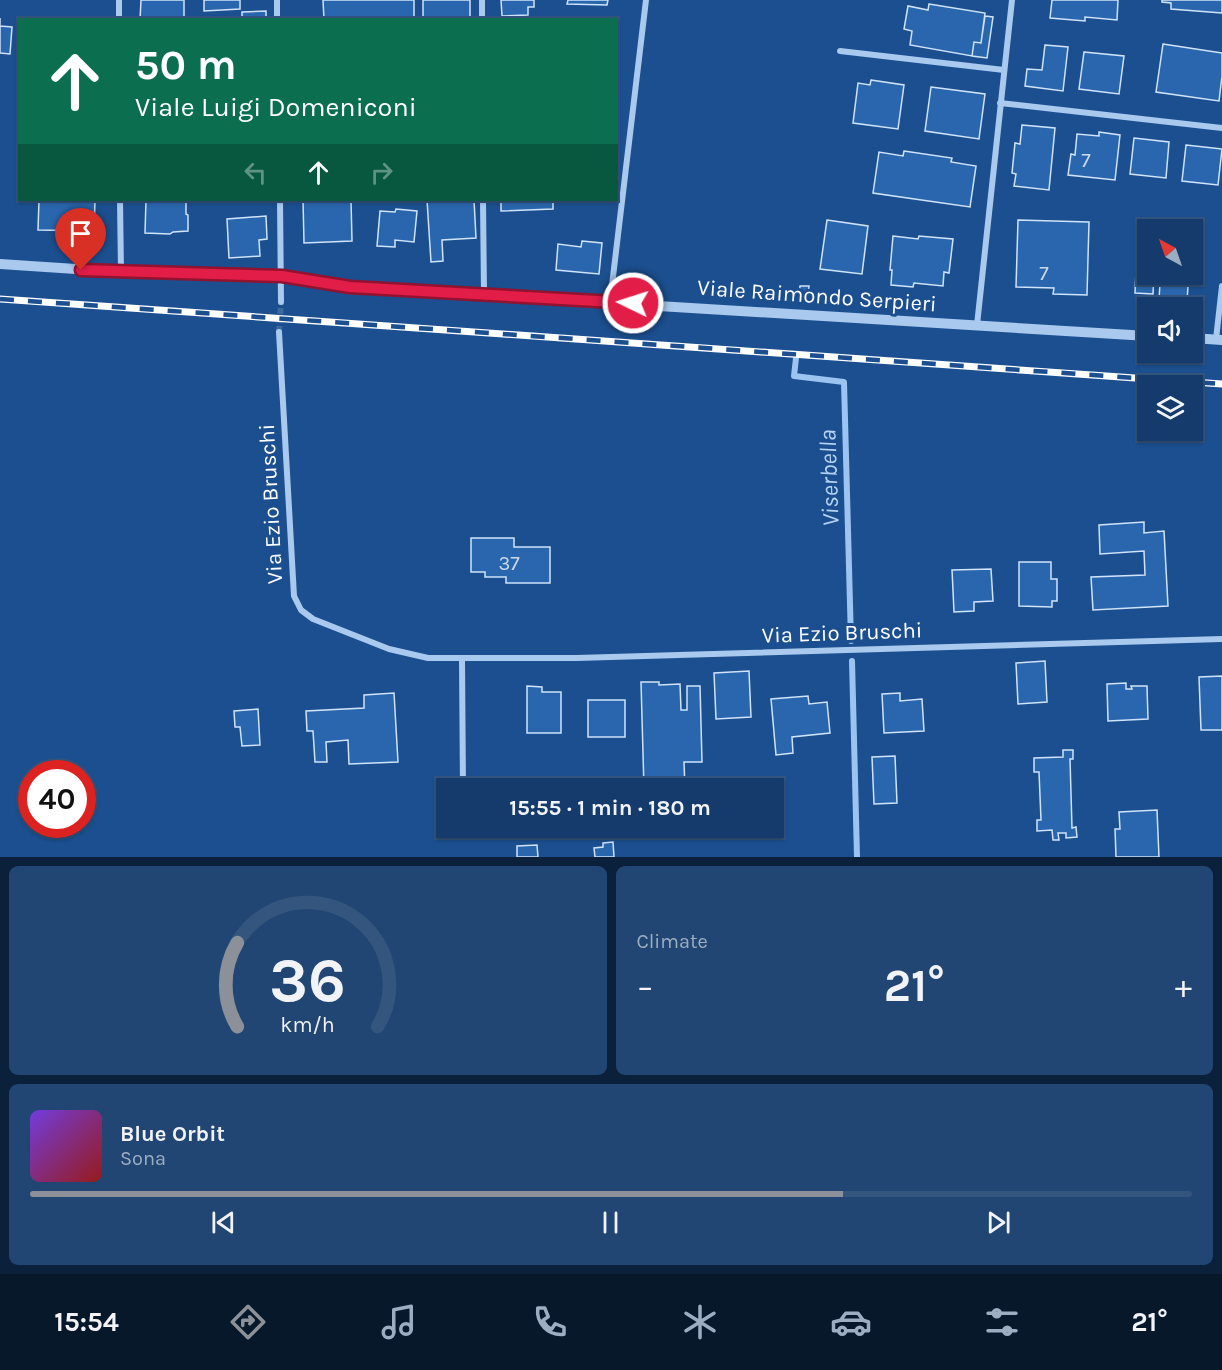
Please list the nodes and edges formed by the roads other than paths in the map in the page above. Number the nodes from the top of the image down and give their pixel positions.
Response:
1 (119, 0) edge
2 (277, 0) edge
3 (482, 0) edge
4 (646, 0) edge
5 (1012, 0) edge
6 (119, 18) edge
7 (277, 18) edge
8 (482, 18) edge
9 (840, 51) dead end
10 (1004, 70) junction
11 (1000, 103) junction
12 (1222, 128) edge
13 (120, 201) edge
14 (280, 201) edge
15 (483, 201) edge
16 (0, 264) edge
17 (121, 272) junction
18 (282, 276) junction
19 (1222, 286) edge
20 (484, 294) junction
21 (281, 302) tunnel mouth
22 (610, 302) junction
23 (977, 325) junction
24 (279, 332) tunnel mouth
25 (1137, 335) edge
26 (1203, 338) edge
27 (1219, 339) edge
28 (1222, 639) edge
29 (462, 659) junction
30 (463, 778) edge

1 - 6 street
2 - 7 street
3 - 8 street
4 - 22 street
5 - 10 street
9 - 10 street
10 - 11 street
11 - 12 street
11 - 23 street
13 - 17 street
14 - 18 street
15 - 20 street
16 - 17 street, Viale Raimondo Serpieri
17 - 18 street, Viale Raimondo Serpieri
18 - 20 street, Viale Raimondo Serpieri
18 - 21 street
19 - 27 street
20 - 22 street, Viale Raimondo Serpieri
22 - 23 street, Viale Raimondo Serpieri
23 - 25 street, Viale Raimondo Serpieri
24 - 29 street, Via Ezio Bruschi
26 - 27 street
28 - 29 street, Via Ezio Bruschi
29 - 30 street

